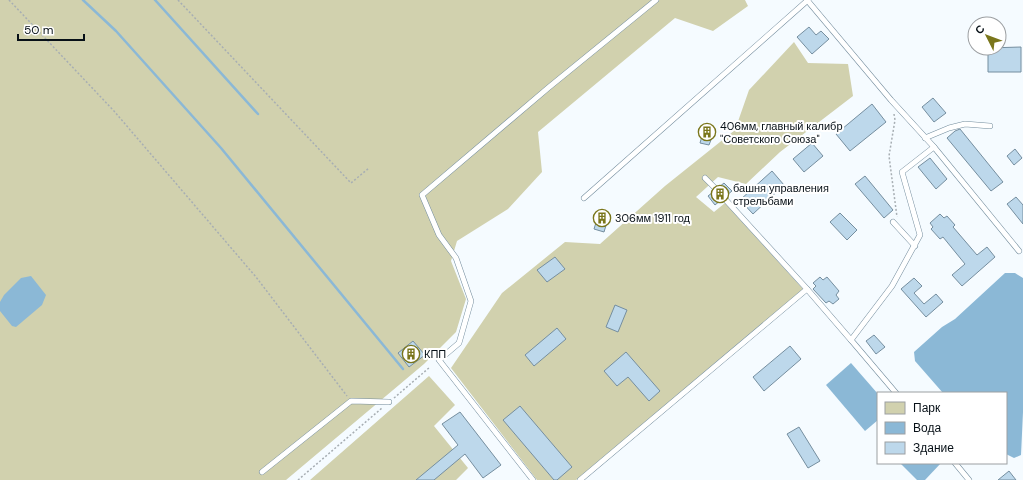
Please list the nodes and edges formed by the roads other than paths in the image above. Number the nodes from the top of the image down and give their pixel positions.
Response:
1 (656, 0) edge
2 (808, 0) edge
3 (990, 126) dead end
4 (925, 138) junction
5 (934, 147) junction
6 (706, 178) dead end
7 (716, 189) dead end
8 (584, 198) dead end
9 (724, 198) dead end
10 (892, 222) dead end
11 (914, 246) junction
12 (1019, 251) dead end
13 (807, 289) junction
14 (851, 340) junction
15 (895, 392) edge
16 (389, 402) road end
17 (955, 464) edge
18 (262, 472) dead end
19 (533, 480) edge
20 (580, 480) edge
21 (969, 480) edge

1 - 19 lane
2 - 4 lane
2 - 8 lane
3 - 4 lane
4 - 5 lane
5 - 11 lane
5 - 12 lane
6 - 7 lane
9 - 13 lane
10 - 11 lane
11 - 14 lane
13 - 14 lane
13 - 20 lane
14 - 15 lane
16 - 18 lane
17 - 21 lane

